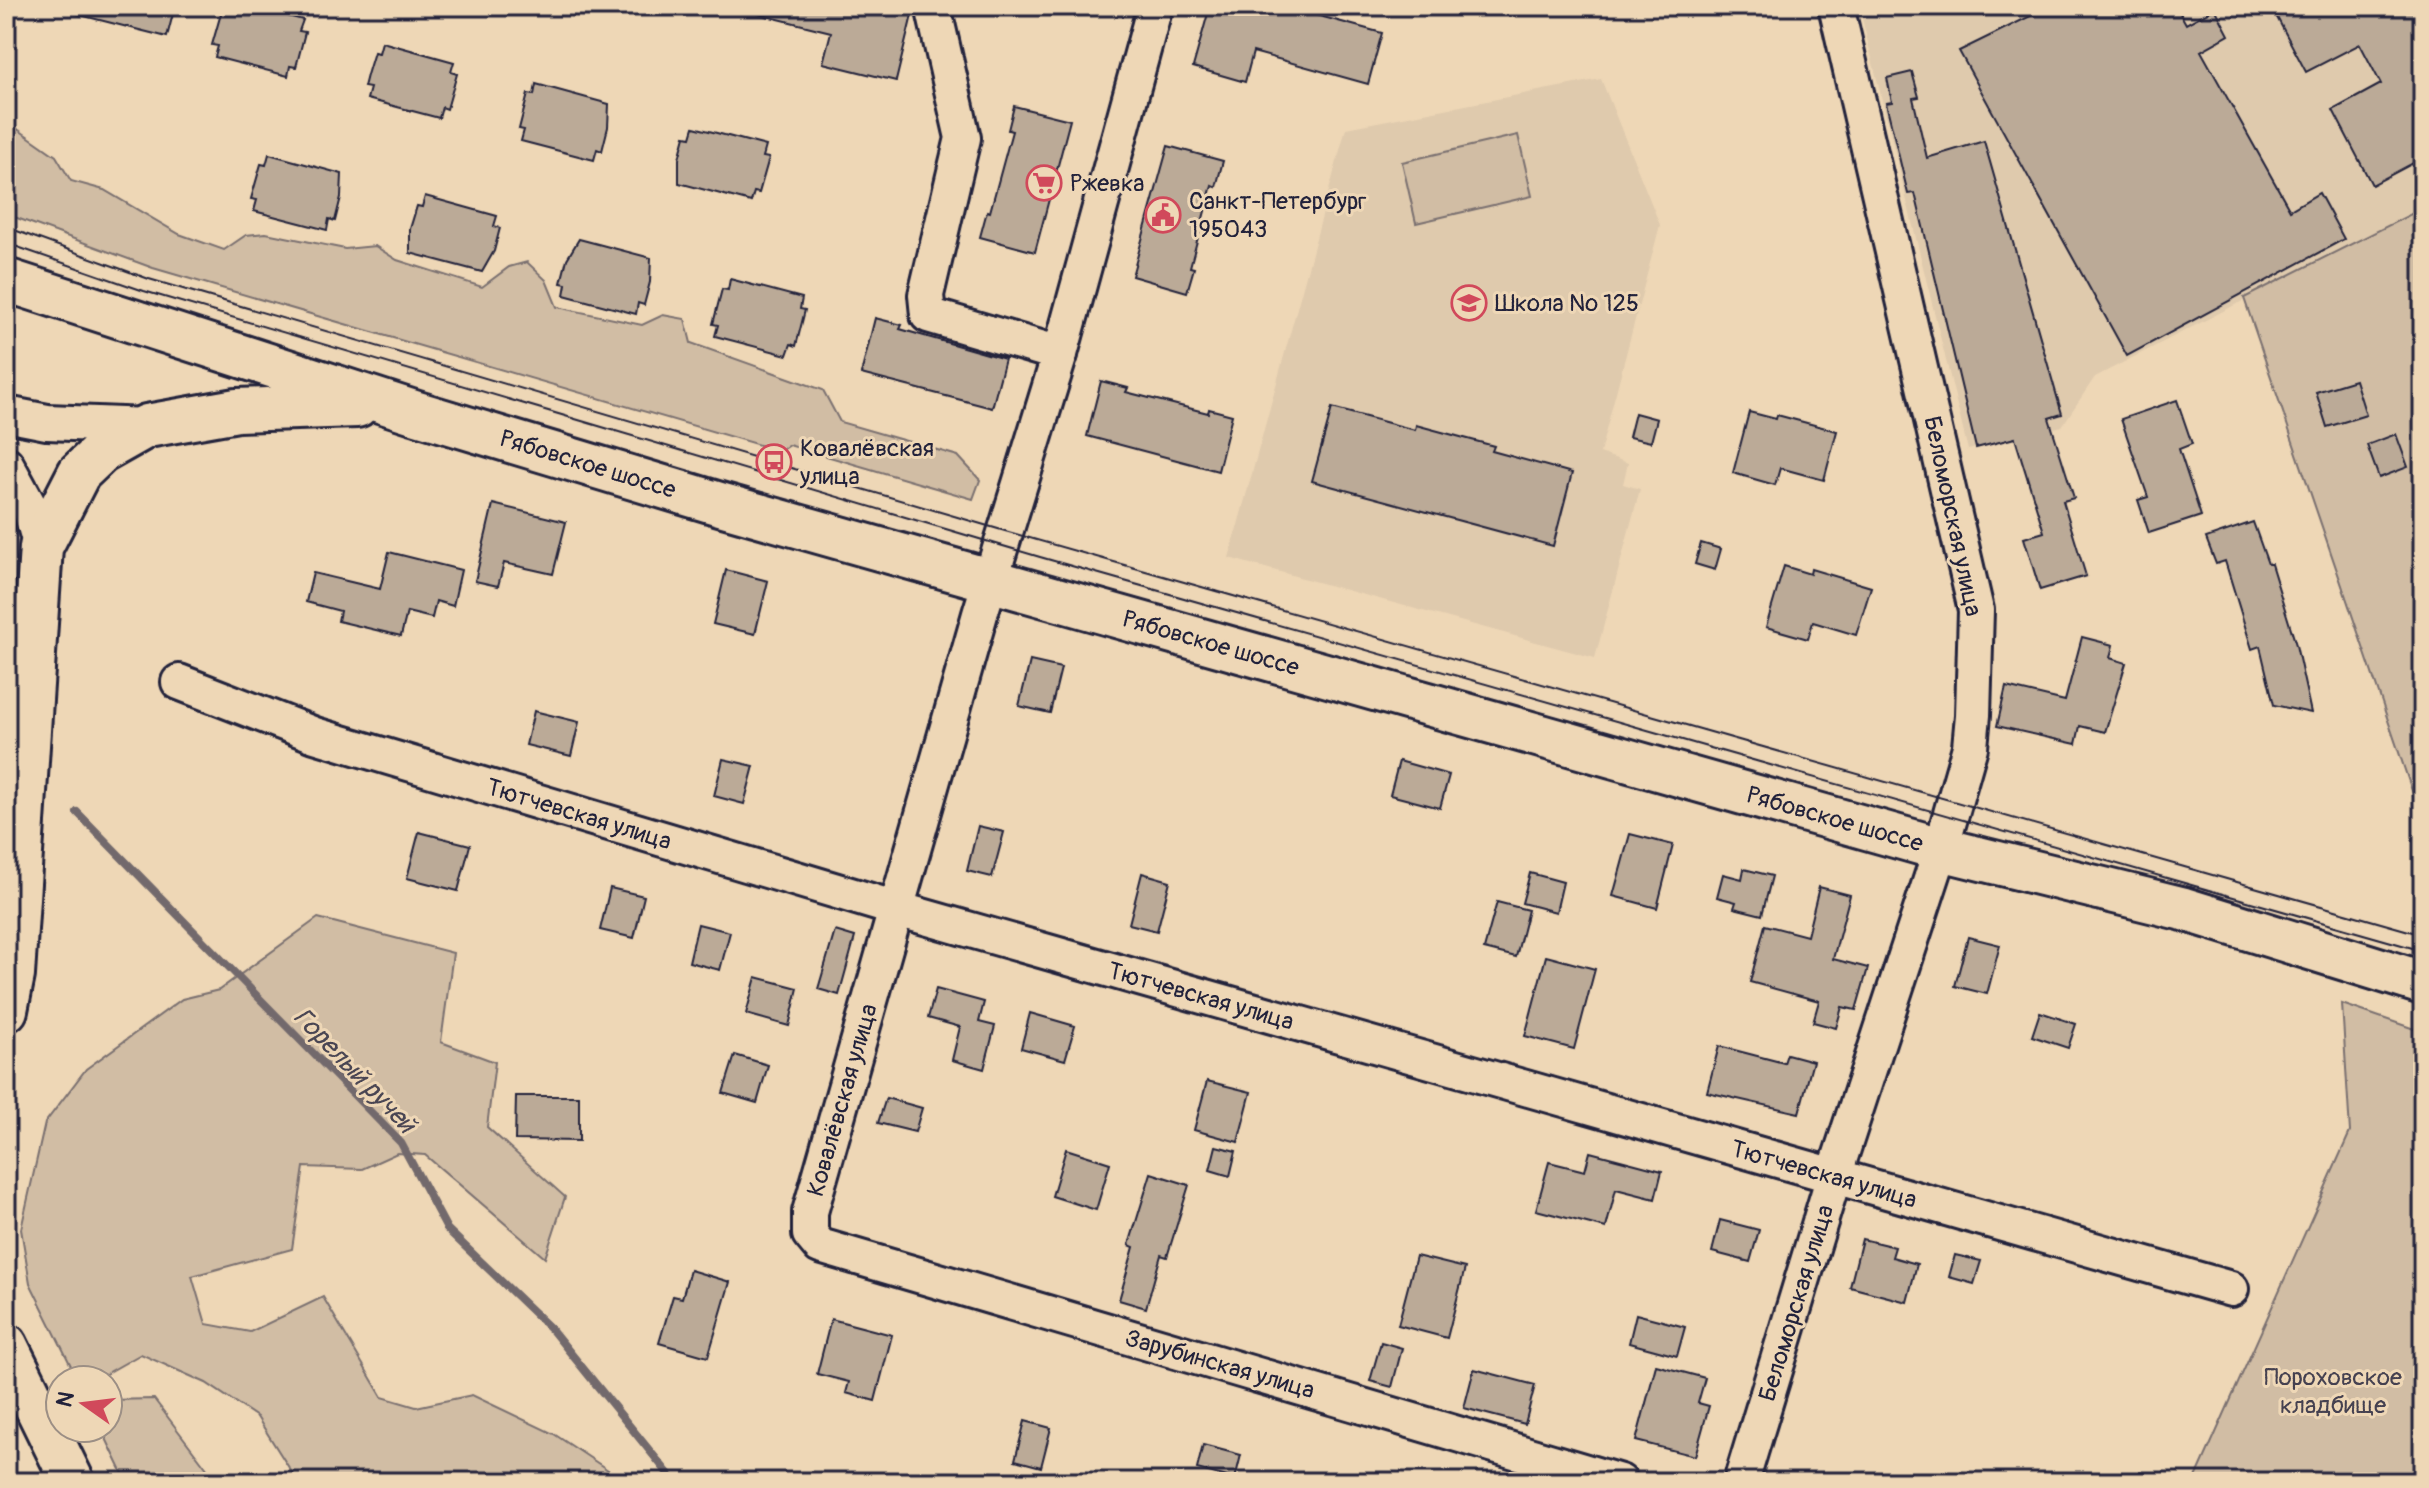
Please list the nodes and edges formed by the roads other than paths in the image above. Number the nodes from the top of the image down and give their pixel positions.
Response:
1 (933, 6) edge
2 (1155, 6) edge
3 (1836, 6) edge
4 (6, 280) edge
5 (1060, 354) junction
6 (414, 412) junction
7 (6, 414) edge
8 (147, 426) junction
9 (6, 464) edge
10 (41, 547) junction
11 (990, 580) junction
12 (179, 682) dead end
13 (1941, 849) junction
14 (897, 909) junction
15 (2423, 983) edge
16 (6, 1010) edge
17 (1834, 1176) junction
18 (820, 1246) joint
19 (2231, 1289) dead end
20 (6, 1345) edge
21 (73, 1482) edge
22 (1620, 1482) edge
23 (1741, 1482) edge

1 - 5 street
2 - 5 street, Ковалёвская улица
3 - 13 street, Беломорская улица
4 - 6 main road, Рябовское шоссе
5 - 11 street, Ковалёвская улица
6 - 8 main road
6 - 11 main road, Рябовское шоссе
7 - 8 street
8 - 10 main road
9 - 10 street
10 - 16 main road
11 - 13 main road, Рябовское шоссе
11 - 14 street, Ковалёвская улица
12 - 14 street, Тютчевская улица
13 - 15 main road, Рябовское шоссе
13 - 17 street, Беломорская улица
14 - 17 street, Тютчевская улица
14 - 18 street, Ковалёвская улица
17 - 19 street, Тютчевская улица
17 - 23 street, Беломорская улица
18 - 22 street, Зарубинская улица
20 - 21 main road

